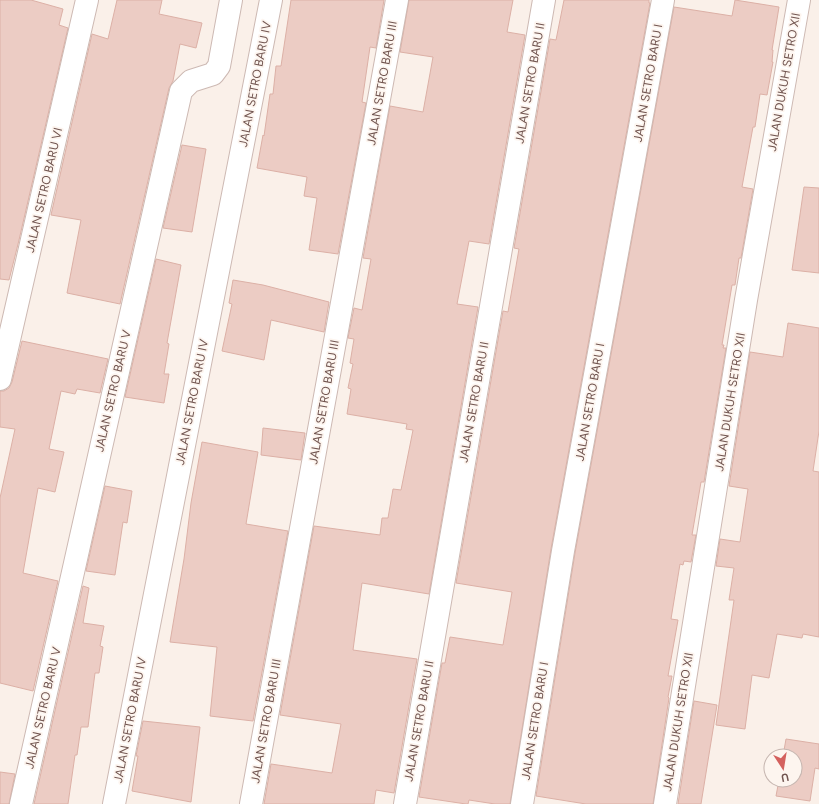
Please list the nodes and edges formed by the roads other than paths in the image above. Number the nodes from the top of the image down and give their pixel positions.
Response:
1 (87, 0) edge
2 (231, 0) edge
3 (271, 0) edge
4 (397, 0) edge
5 (544, 0) edge
6 (663, 0) edge
7 (799, 0) edge
8 (0, 379) edge
9 (21, 804) edge
10 (114, 804) edge
11 (251, 804) edge
12 (405, 804) edge
13 (522, 804) edge
14 (665, 804) edge

1 - 8 street, JALAN SETRO BARU VI
2 - 9 street, JALAN SETRO BARU V
3 - 10 street, JALAN SETRO BARU IV
4 - 11 street, JALAN SETRO BARU III
5 - 12 street, JALAN SETRO BARU II
6 - 13 street, JALAN SETRO BARU I
7 - 14 street, JALAN DUKUH SETRO XII

